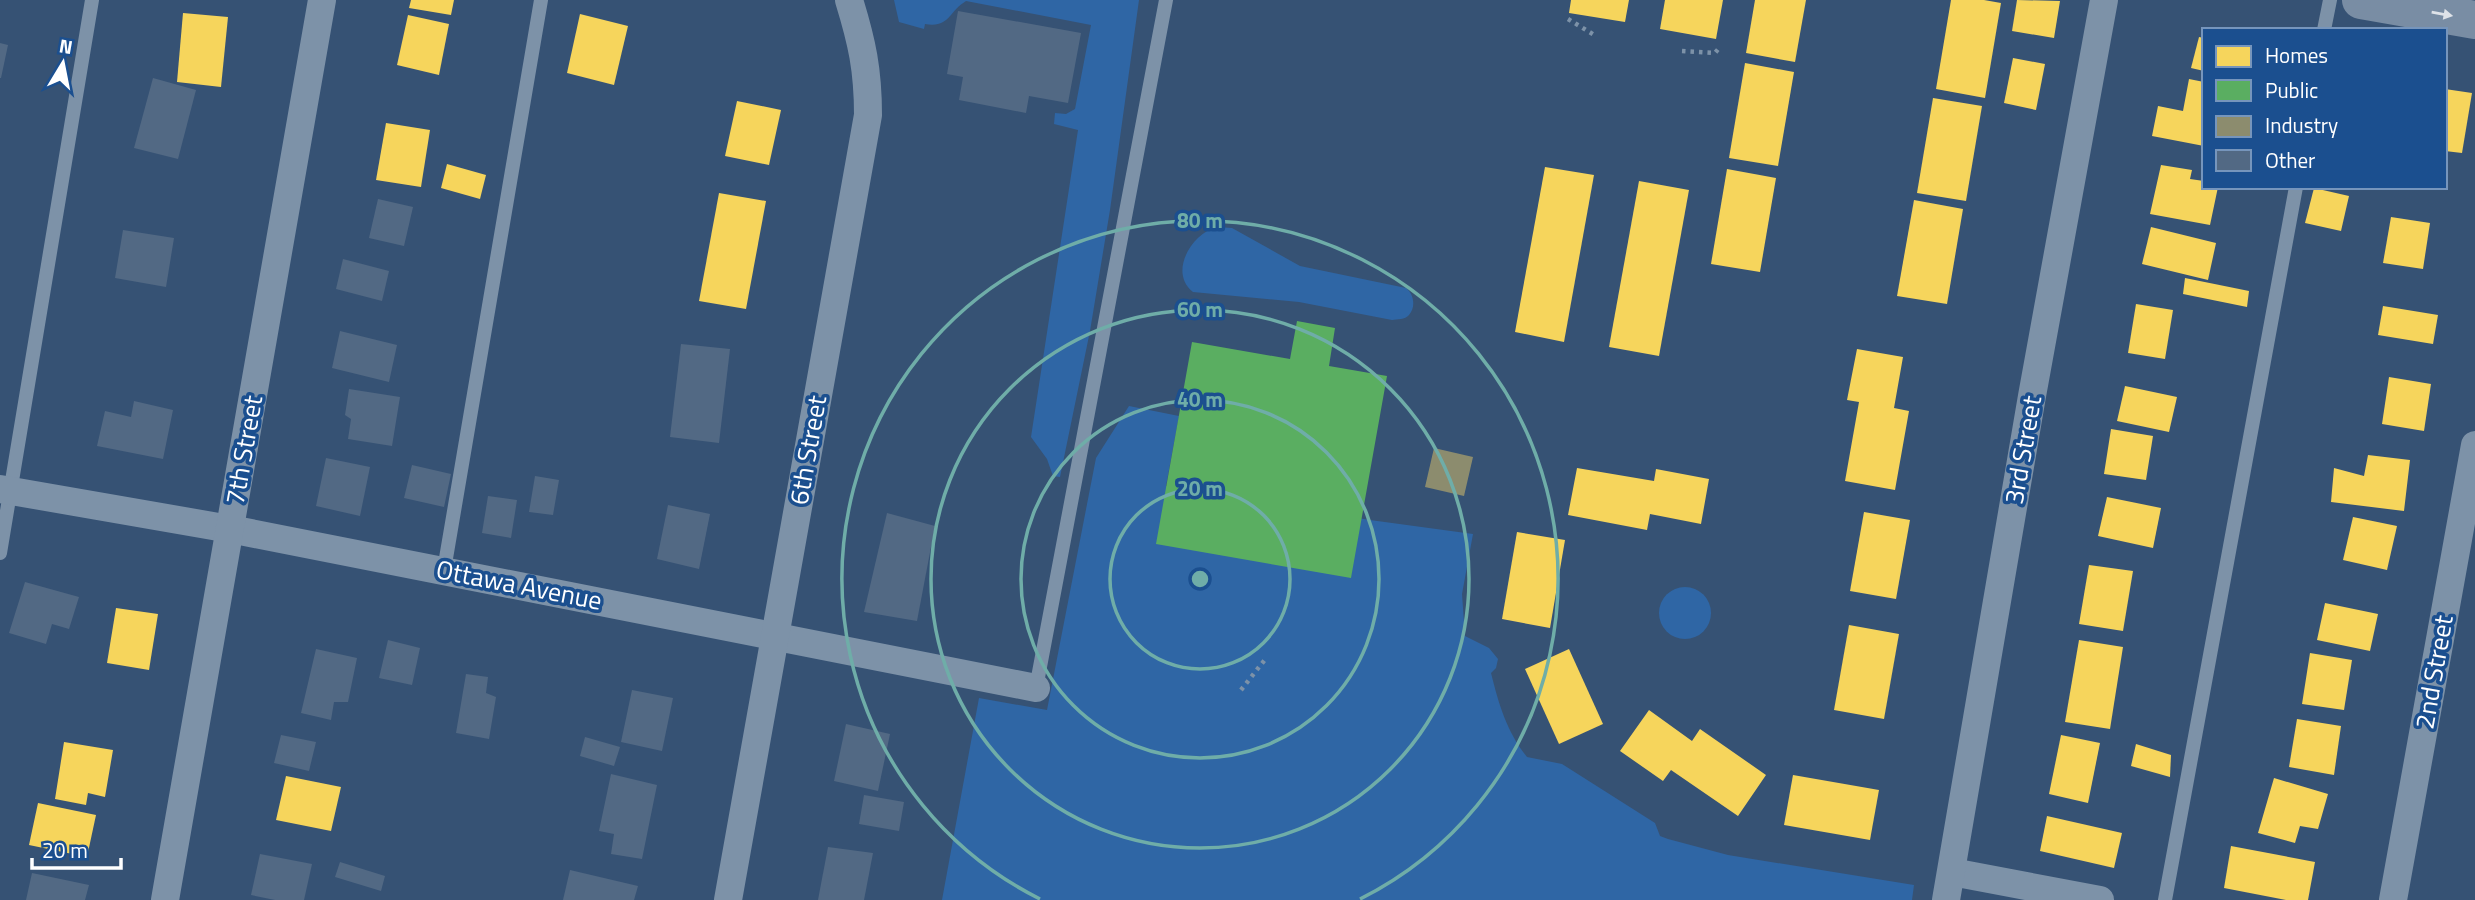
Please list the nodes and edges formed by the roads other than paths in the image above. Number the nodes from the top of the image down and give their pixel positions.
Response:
1 (92, 0) edge
2 (322, 0) edge
3 (541, 0) edge
4 (849, 0) edge
5 (1166, 0) edge
6 (2104, 0) edge
7 (2330, 0) edge
8 (2361, 0) edge
9 (2475, 20) edge
10 (2325, 28) edge
11 (2295, 189) edge
12 (2475, 445) edge
13 (5, 490) edge
14 (230, 529) junction
15 (0, 553) edge
16 (444, 570) junction
17 (776, 635) junction
18 (1036, 688) joint
19 (1952, 872) junction
20 (164, 900) edge
21 (728, 900) edge
22 (1946, 900) edge
23 (2100, 900) edge
24 (2165, 900) edge
25 (2393, 900) edge

1 - 13 lane
2 - 14 street, 7th Street
3 - 16 lane
4 - 17 street, 6th Street
5 - 18 lane
6 - 19 street, 3rd Street
7 - 10 lane
8 -> 9 main road
11 - 24 lane
12 - 25 street, 2nd Street
13 - 14 street, Ottawa Avenue
13 - 15 lane
14 - 16 street, Ottawa Avenue
14 - 20 street, 7th Street
16 - 17 street, Ottawa Avenue
17 - 18 street, Ottawa Avenue
17 - 21 street, 6th Street
19 - 22 street, 3rd Street
19 - 23 street

